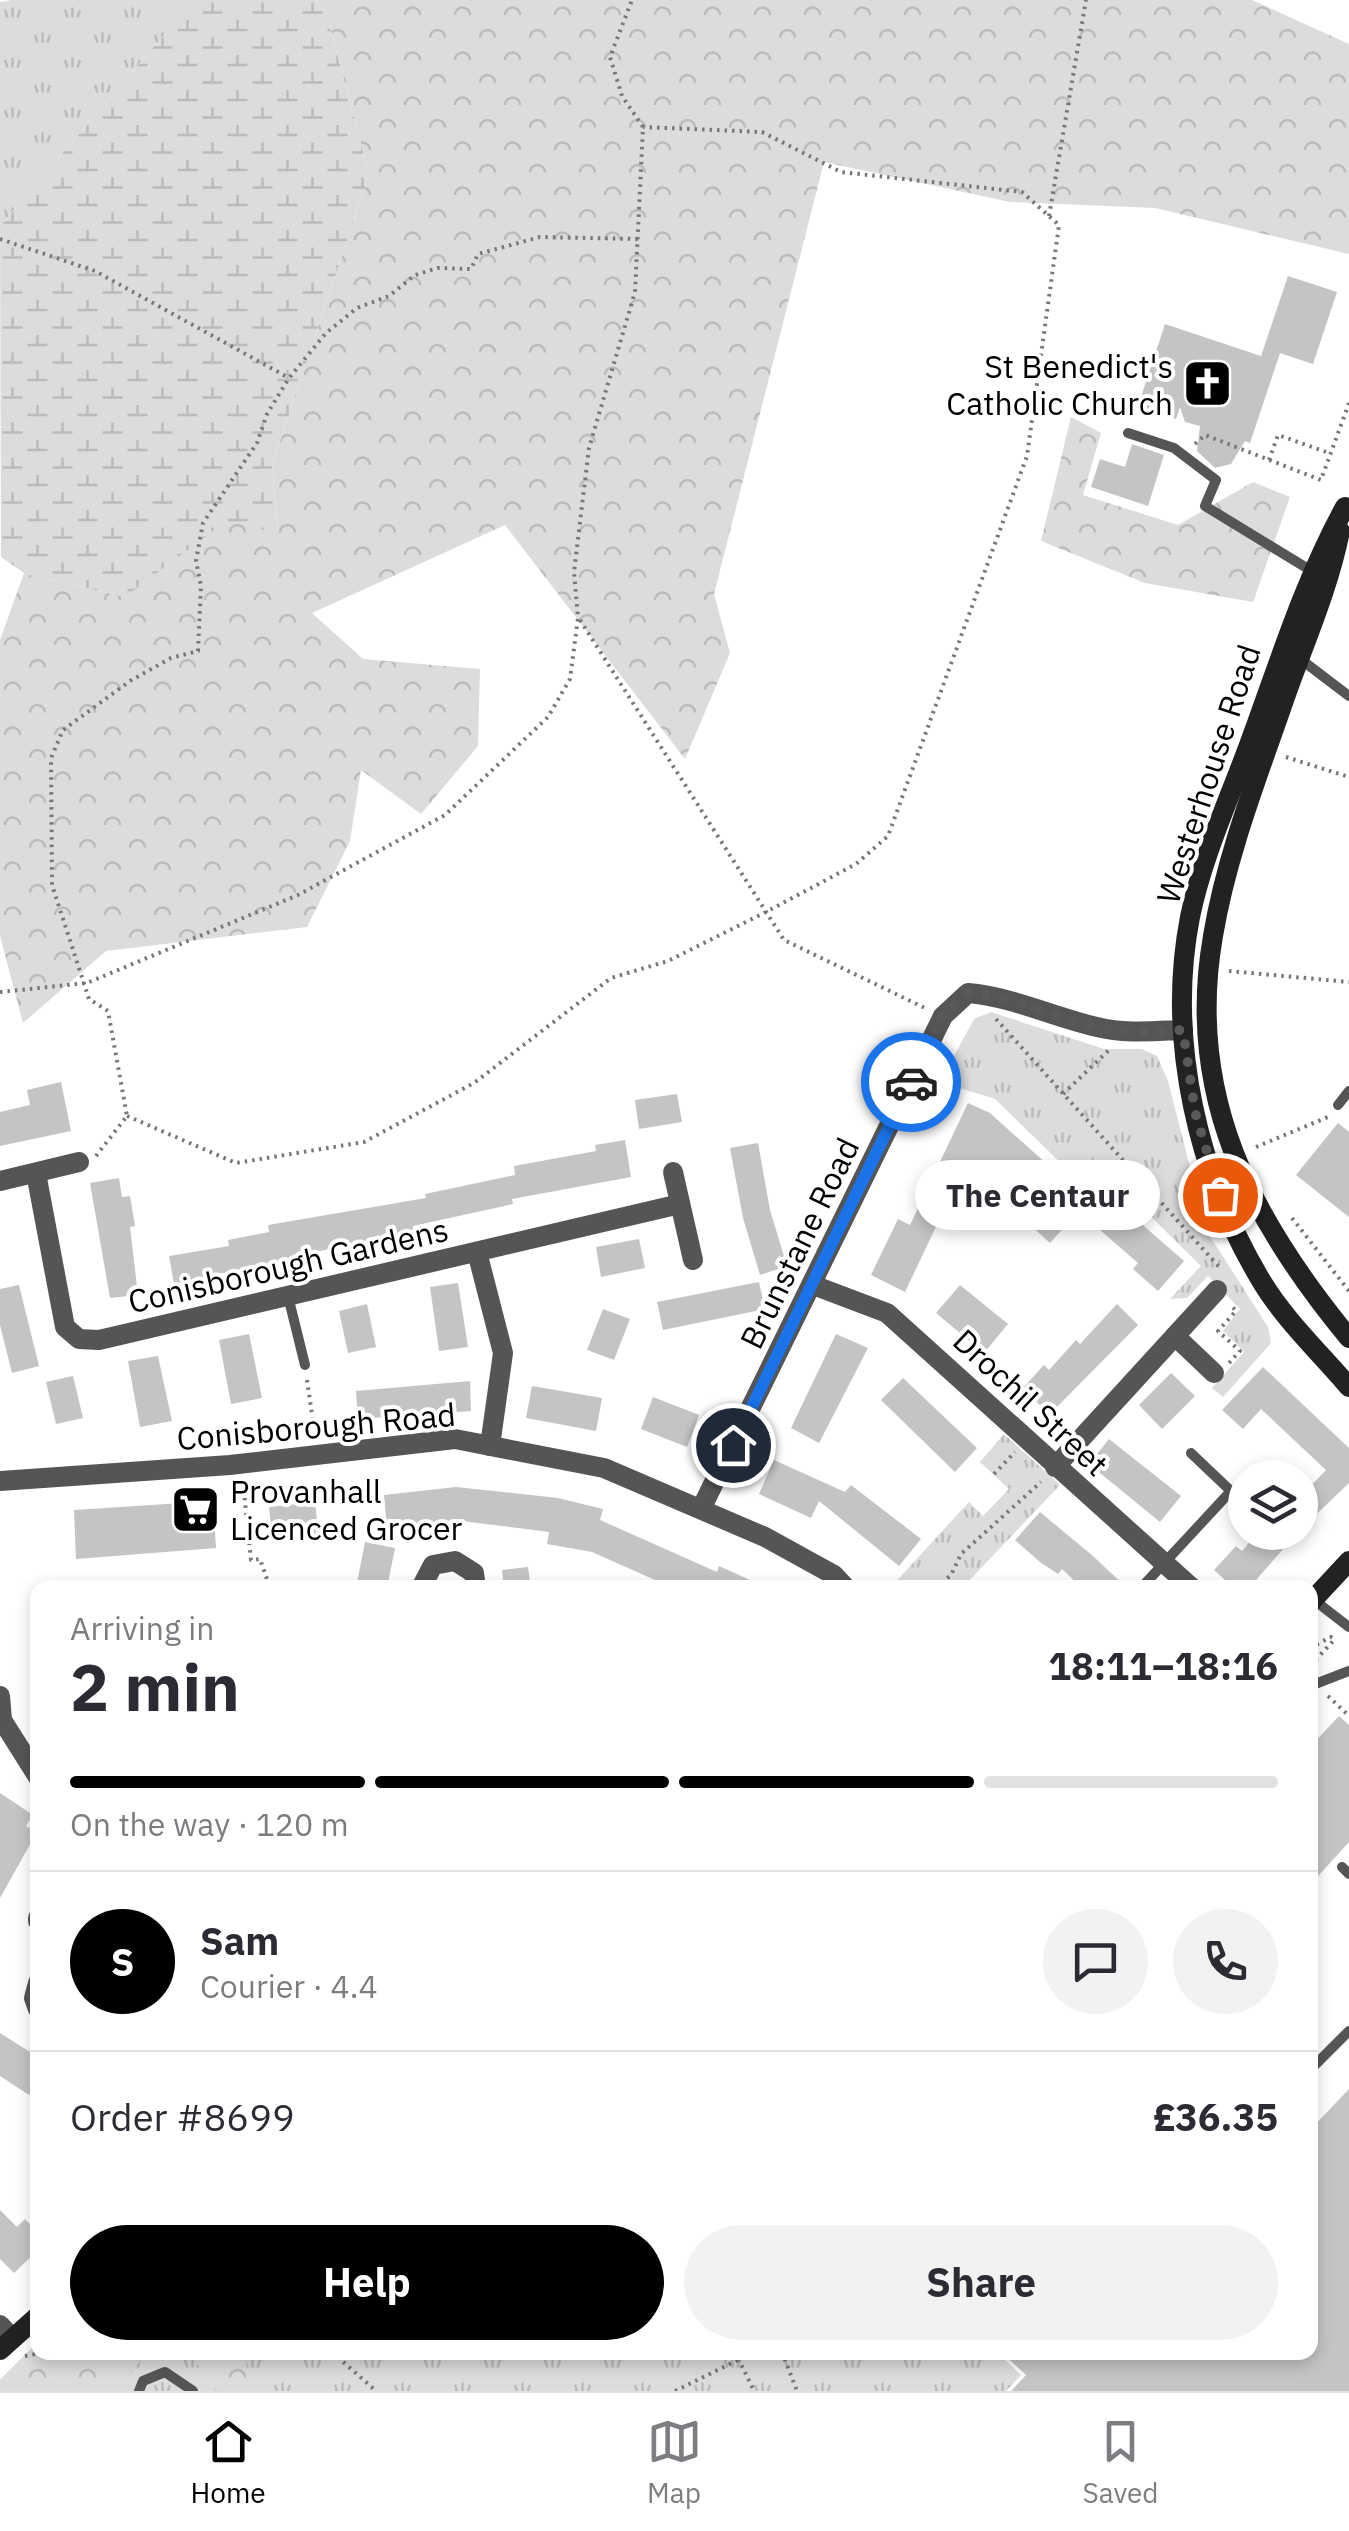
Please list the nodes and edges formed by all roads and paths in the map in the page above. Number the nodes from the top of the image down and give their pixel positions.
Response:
1 (632, 0) edge
2 (1086, 0) edge
3 (643, 127) junction
4 (1049, 216) junction
5 (0, 239) edge
6 (638, 239) junction
7 (289, 378) junction
8 (1349, 402) edge
9 (1128, 433) dead end
10 (1330, 453) junction
11 (1183, 455) junction
12 (1269, 460) junction
13 (1348, 503) edge
14 (1320, 574) junction
15 (578, 618) junction
16 (1290, 652) junction
17 (1349, 696) edge
18 (1267, 751) junction
19 (1349, 776) edge
20 (766, 912) junction
21 (1209, 970) junction
22 (1349, 982) edge
23 (87, 983) junction
24 (1, 991) edge
25 (984, 994) junction
26 (942, 1016) junction
27 (1116, 1030) junction
28 (1183, 1030) junction
29 (1349, 1091) edge
30 (1063, 1094) junction
31 (1338, 1106) joint
32 (127, 1116) junction
33 (1260, 1158) dead end
34 (80, 1162) joint
35 (1130, 1168) junction
36 (673, 1172) dead end
37 (36, 1173) junction
38 (0, 1181) edge
39 (1101, 1200) dead end
40 (680, 1204) junction
41 (1290, 1216) dead end
42 (476, 1252) junction
43 (693, 1260) dead end
44 (1220, 1280) joint
45 (813, 1285) junction
46 (1349, 1291) edge
47 (288, 1296) junction
48 (1175, 1336) junction
49 (1349, 1338) edge
50 (305, 1365) joint
51 (1214, 1373) dead end
52 (1349, 1387) edge
53 (1026, 1440) junction
54 (490, 1446) junction
55 (1190, 1453) dead end
56 (318, 1455) junction
57 (240, 1464) junction
58 (1055, 1467) junction
59 (994, 1474) dead end
60 (0, 1482) edge
61 (701, 1509) junction
62 (1349, 1560) edge
63 (1164, 1562) junction
64 (267, 1580) edge
65 (426, 1580) edge
66 (475, 1580) edge
67 (829, 1580) edge
68 (945, 1580) edge
69 (1148, 1580) edge
70 (1183, 1580) edge
71 (1318, 1594) edge
72 (1318, 1605) edge
73 (1349, 1627) edge
74 (1318, 1644) edge
75 (1318, 1657) edge
76 (1349, 1671) edge
77 (1318, 1683) edge
78 (0, 1696) edge
79 (1, 1720) edge
80 (30, 1765) edge
81 (1349, 2031) edge
82 (1318, 2062) edge
83 (30, 2321) edge
84 (4, 2338) edge
85 (341, 2360) edge
86 (738, 2360) joint
87 (785, 2360) edge
88 (139, 2391) edge
89 (192, 2391) edge
90 (376, 2391) edge
91 (675, 2391) edge
92 (754, 2391) edge
93 (797, 2391) edge

1 - 3 path
2 - 4 path
3 - 4 path
3 - 6 path
4 - 20 path
5 - 7 path
6 - 7 path
6 - 15 path
7 - 23 path
8 - 10 path
9 - 11 lane
10 - 12 path
10 - 12 path
11 - 12 path
11 - 14 lane
13 - 14 street, Westerhouse Road
14 - 16 street, Westerhouse Road
15 - 20 path
15 - 23 path
16 - 17 lane
16 - 18 street, Westerhouse Road
16 - 28 street, Westerhouse Road
18 - 19 path
18 - 21 street, Westerhouse Road
20 - 26 path
20 - 32 path
21 - 22 path
21 - 49 street, Westerhouse Road
23 - 24 path
23 - 32 path
25 - 26 street
25 - 27 street
25 - 30 path
26 - 45 street, Brunstane Road
27 - 28 street
27 - 30 path
28 - 52 street, Westerhouse Road
29 - 31 lane
30 - 35 path
31 - 33 path
32 - 34 path
34 - 37 street
35 - 39 path
35 - 44 path
36 - 40 street
37 - 38 street
37 - 47 street, Conisborough Gardens
40 - 42 street, Conisborough Gardens
40 - 43 street
41 - 46 path
42 - 47 street, Conisborough Gardens
42 - 54 street
44 - 48 street
45 - 53 street, Drochil Street
45 - 61 street, Brunstane Road
47 - 50 lane
48 - 51 street
48 - 58 street
50 - 56 path
53 - 58 street, Drochil Street
53 - 59 path
54 - 56 street, Conisborough Road
54 - 61 street, Conisborough Road
55 - 63 lane
56 - 57 street, Conisborough Road
57 - 60 street, Conisborough Road
57 - 64 path
58 - 63 street, Drochil Street
58 - 68 path
61 - 67 street, Conisborough Road
62 - 71 street
63 - 69 lane
63 - 70 street, Drochil Street
65 - 66 street
72 - 73 lane
74 - 75 path
76 - 77 lane
78 - 79 street
79 - 80 street
81 - 82 lane
83 - 84 street
85 - 90 path
86 - 91 path
86 - 92 path
87 - 93 path
88 - 89 lane

